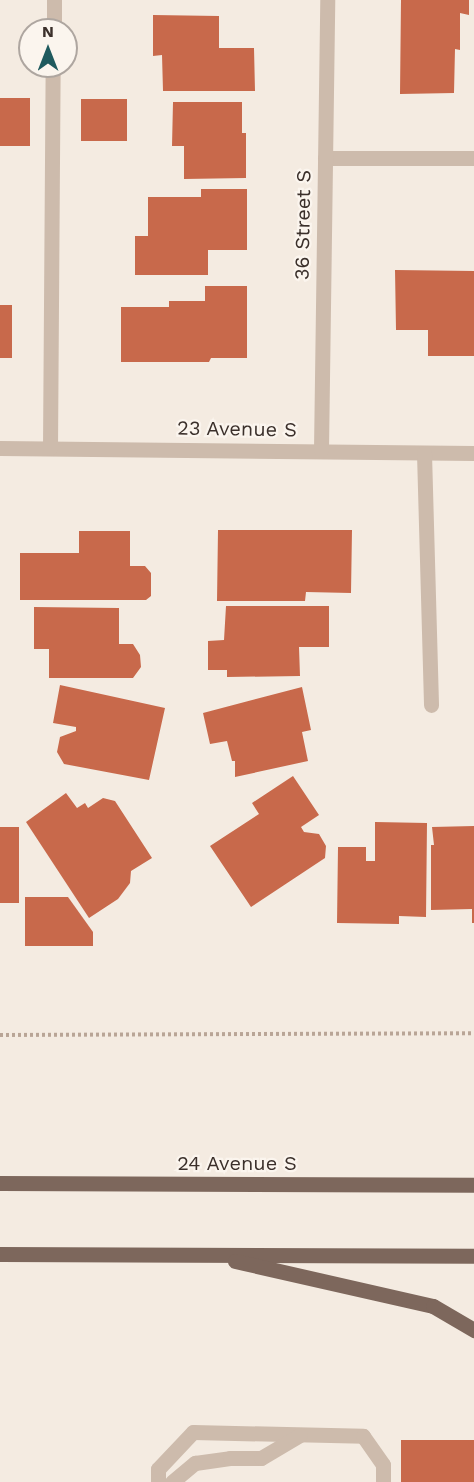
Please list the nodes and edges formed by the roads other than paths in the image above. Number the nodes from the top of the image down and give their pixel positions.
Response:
1 (54, 0) edge
2 (327, 0) edge
3 (54, 18) edge
4 (53, 78) edge
5 (325, 158) junction
6 (474, 158) edge
7 (0, 448) edge
8 (50, 448) junction
9 (321, 450) junction
10 (424, 453) junction
11 (474, 453) edge
12 (431, 705) dead end
13 (0, 1183) edge
14 (474, 1185) edge
15 (0, 1254) edge
16 (205, 1254) junction
17 (474, 1256) edge
18 (474, 1329) edge
19 (301, 1435) junction
20 (159, 1482) edge
21 (172, 1482) edge
22 (383, 1482) edge

1 - 3 street
2 - 5 street, 36 Street S
4 - 8 street
5 - 6 street
5 - 9 street, 36 Street S
7 - 8 street, 23 Avenue S
8 - 9 street, 23 Avenue S
9 - 10 street, 23 Avenue S
10 - 11 street, 23 Avenue S
10 - 12 street
13 - 14 main road, 24 Avenue S
15 - 16 main road
16 - 17 main road
16 - 18 main road
19 - 20 street
19 - 21 street
19 - 22 street

